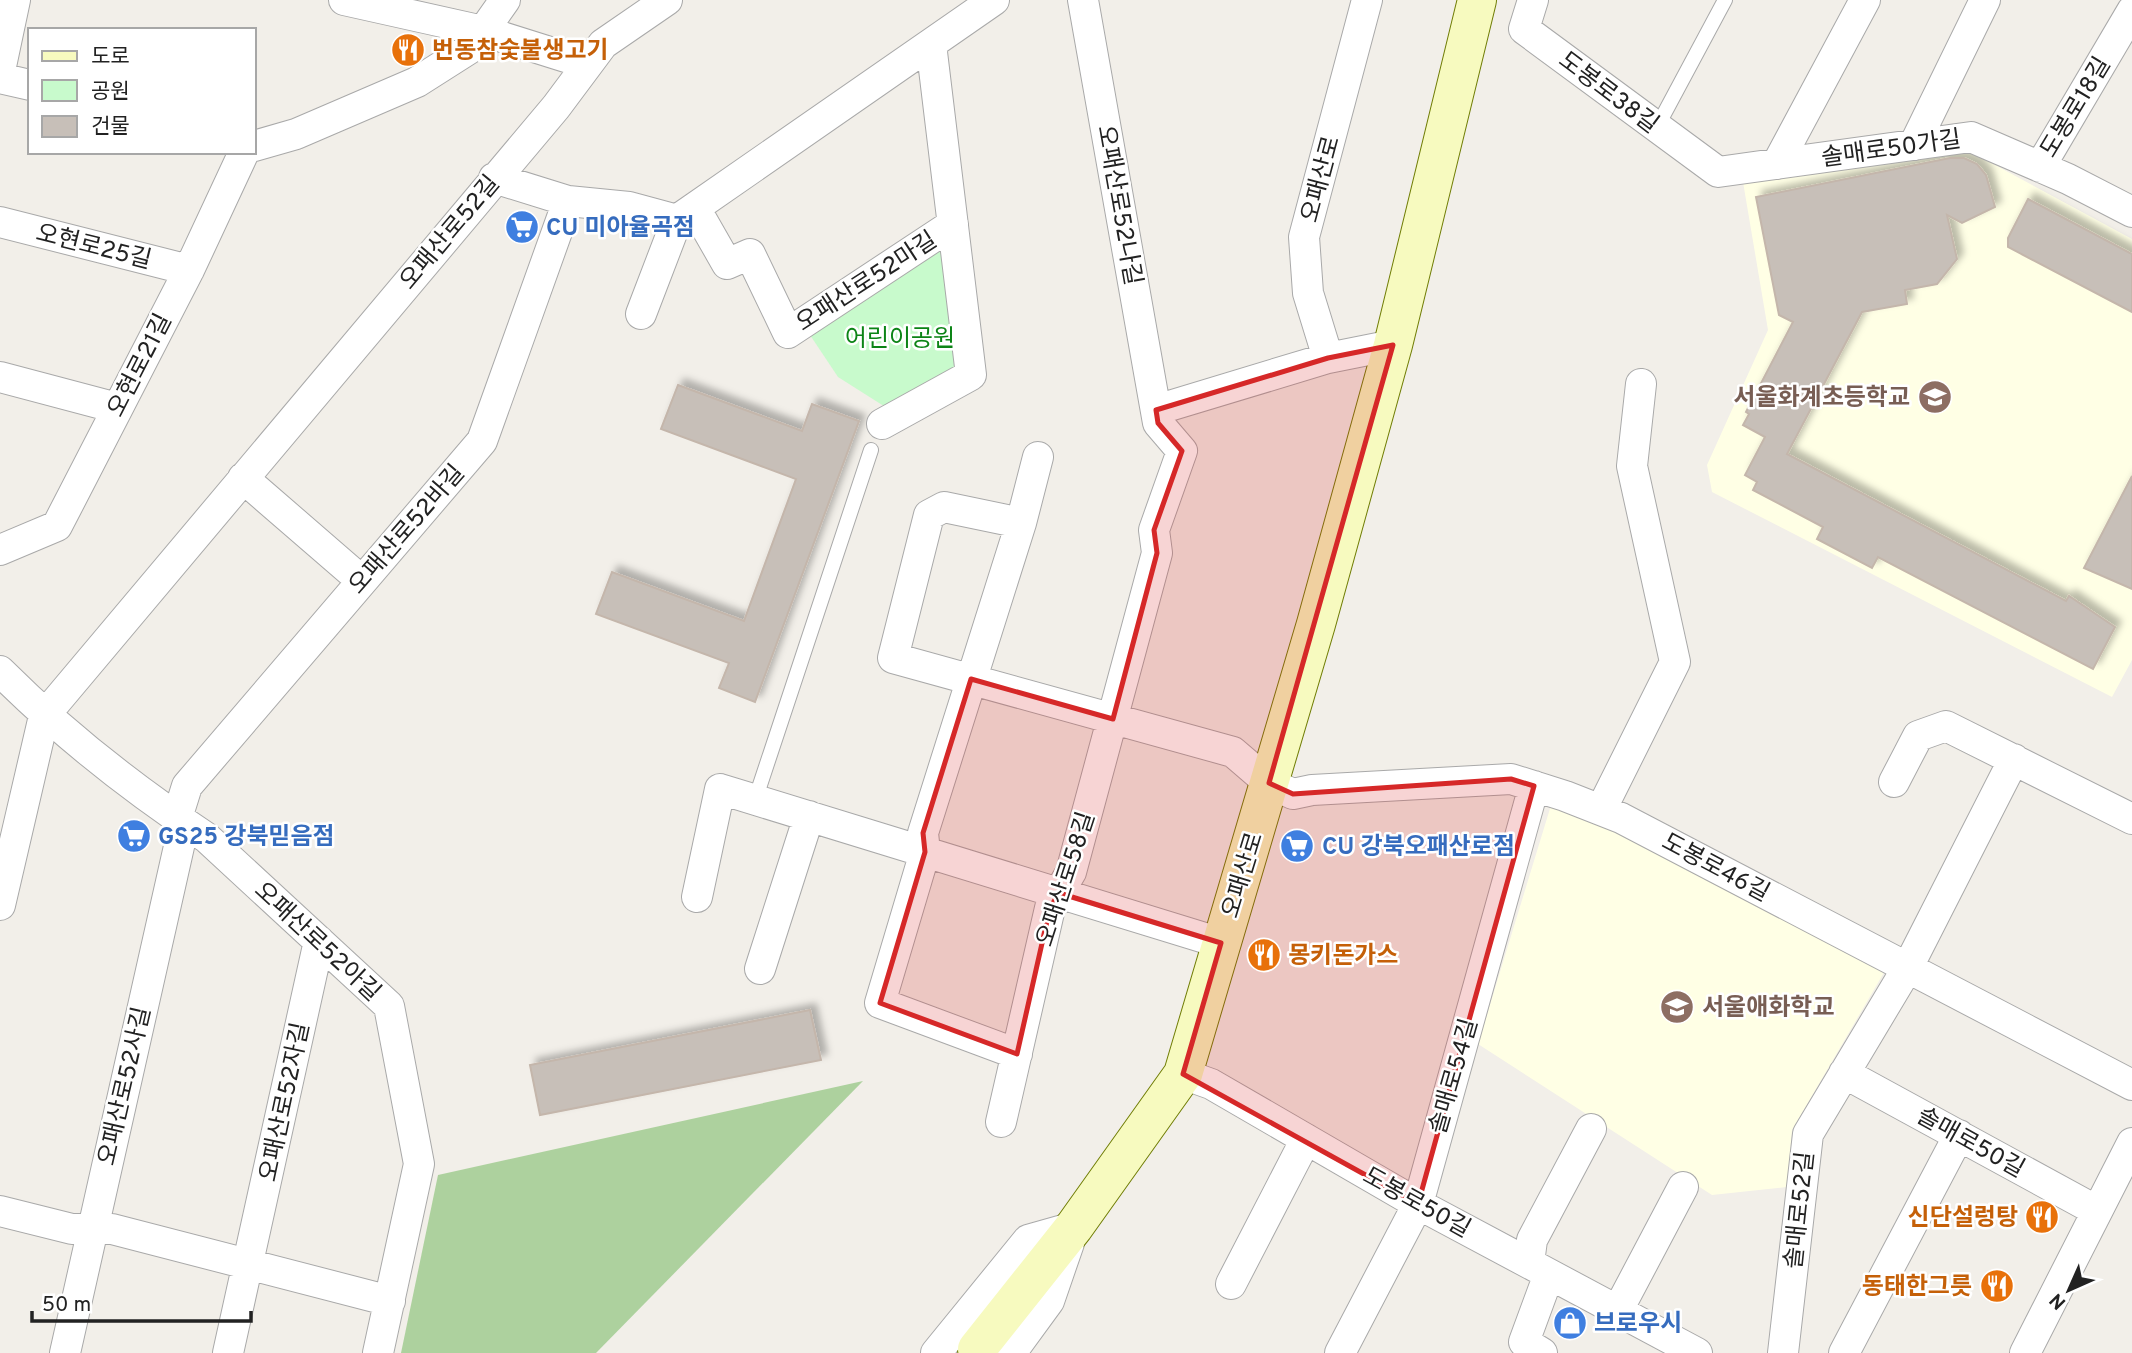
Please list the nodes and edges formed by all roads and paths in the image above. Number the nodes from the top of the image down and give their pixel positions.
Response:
1 (15, 0) edge
2 (344, 0) edge
3 (505, 0) edge
4 (667, 0) edge
5 (994, 0) edge
6 (1083, 0) edge
7 (1367, 0) edge
8 (1477, 0) edge
9 (1533, 0) edge
10 (1725, 0) edge
11 (1865, 0) edge
12 (1985, 0) edge
13 (2132, 11) edge
14 (483, 31) junction
15 (931, 44) junction
16 (588, 64) junction
17 (0, 71) edge
18 (0, 78) edge
19 (28, 85) edge
20 (1657, 127) junction
21 (256, 145) edge
22 (1914, 145) junction
23 (243, 154) edge
24 (1777, 164) junction
25 (2040, 167) junction
26 (1717, 173) joint
27 (494, 178) junction
28 (568, 201) junction
29 (2132, 212) edge
30 (686, 214) junction
31 (0, 222) edge
32 (953, 224) junction
33 (189, 270) junction
34 (641, 314) dead end
35 (1394, 345) junction
36 (1328, 358) junction
37 (0, 377) edge
38 (1641, 384) dead end
39 (117, 408) junction
40 (1156, 410) junction
41 (877, 437) joint
42 (1038, 457) dead end
43 (243, 478) junction
44 (1021, 523) junction
45 (1, 548) edge
46 (362, 581) junction
47 (0, 671) edge
48 (971, 679) junction
49 (44, 716) junction
50 (1113, 719) junction
51 (2014, 759) junction
52 (1894, 782) dead end
53 (1269, 783) junction
54 (1534, 786) junction
55 (755, 800) junction
56 (1601, 810) junction
57 (809, 816) junction
58 (177, 818) junction
59 (2132, 819) edge
60 (925, 852) junction
61 (1059, 893) junction
62 (696, 897) dead end
63 (0, 905) edge
64 (319, 941) junction
65 (1222, 943) junction
66 (1908, 967) junction
67 (760, 969) dead end
68 (1017, 1054) junction
69 (1844, 1073) junction
70 (1183, 1074) junction
71 (2132, 1085) edge
72 (1001, 1122) dead end
73 (1591, 1129) dead end
74 (1959, 1135) junction
75 (1306, 1139) junction
76 (2132, 1143) edge
77 (1683, 1187) dead end
78 (1418, 1204) junction
79 (0, 1210) edge
80 (2097, 1211) junction
81 (1074, 1227) junction
82 (91, 1229) junction
83 (248, 1264) junction
84 (1539, 1268) junction
85 (1231, 1284) dead end
86 (390, 1301) junction
87 (1618, 1310) junction
88 (994, 1351) edge
89 (1538, 1352) edge
90 (65, 1353) edge
91 (228, 1353) edge
92 (378, 1353) edge
93 (936, 1353) edge
94 (1340, 1353) edge
95 (1697, 1353) edge
96 (1783, 1353) edge
97 (1844, 1353) edge
98 (2025, 1353) edge

1 - 17 street
2 - 14 street
3 - 14 street
4 - 16 street, 오패산로52길
5 - 15 street
6 - 40 street, 오패산로52나길
7 - 36 street, 오패산로
8 - 35 street, 오패산로
9 - 20 street, 도봉로38길
10 - 20 lane
11 - 24 street
12 - 22 street
13 - 25 street, 도봉로18길
14 - 16 street
14 - 21 street
15 - 30 street
15 - 32 street, 오패산로52마길
16 - 27 street, 오패산로52길
18 - 19 street
20 - 26 street, 도봉로38길
22 - 24 street, 솔매로50가길
22 - 25 street, 솔매로50가길
23 - 33 street, 오현로21길
24 - 26 street, 솔매로50가길
25 - 29 street, 솔매로50가길
27 - 28 street
27 - 43 street, 오패산로52길
28 - 30 street
28 - 46 street, 오패산로52바길
30 - 32 street, 오패산로52마길
30 - 34 street
31 - 33 street, 오현로25길
32 - 41 street, 오패산로52마길
33 - 39 street, 오현로21길
35 - 36 street
35 - 53 street, 오패산로
36 - 40 street
37 - 39 street
38 - 56 street
39 - 45 street, 오현로21길
40 - 50 street, 오패산로58길
41 - 55 lane
42 - 44 street
43 - 46 street
43 - 49 street, 오패산로52길
44 - 48 street
44 - 48 street
46 - 58 street, 오패산로52바길
47 - 49 street
48 - 50 street
48 - 60 street
49 - 58 street
49 - 63 street
50 - 53 street
50 - 61 street, 오패산로58길
51 - 52 street
51 - 59 street
51 - 66 street, 솔매로52길
53 - 54 street, 도봉로46길
53 - 65 street, 오패산로
54 - 56 street, 도봉로46길
54 - 78 street, 솔매로54길
55 - 57 street
55 - 62 street
56 - 66 street, 도봉로46길
57 - 60 street
57 - 67 street
58 - 64 street, 오패산로52아길
58 - 82 street, 오패산로52사길
60 - 61 street
60 - 68 street
61 - 65 street
61 - 68 street, 오패산로58길
64 - 83 street, 오패산로52자길
64 - 86 street, 오패산로52아길
65 - 70 street, 오패산로
66 - 69 street, 솔매로52길
66 - 71 street, 도봉로46길
68 - 72 street, 오패산로58길
69 - 74 street, 솔매로50길
69 - 96 street, 솔매로52길
70 - 75 street, 도봉로50길
70 - 81 street, 오패산로
73 - 84 street
74 - 80 street, 솔매로50길
74 - 97 street
75 - 78 street, 도봉로50길
75 - 85 street
76 - 80 street
77 - 87 street
78 - 84 street, 도봉로50길
78 - 94 street, 솔매로54길
79 - 82 street
80 - 98 street
81 - 88 street, 오패산로
81 - 93 street
82 - 83 street
82 - 90 street, 오패산로52사길
83 - 86 street
83 - 91 street, 오패산로52자길
84 - 87 street, 도봉로50길
84 - 89 street
86 - 92 street, 오패산로52아길
87 - 95 street, 도봉로50길

